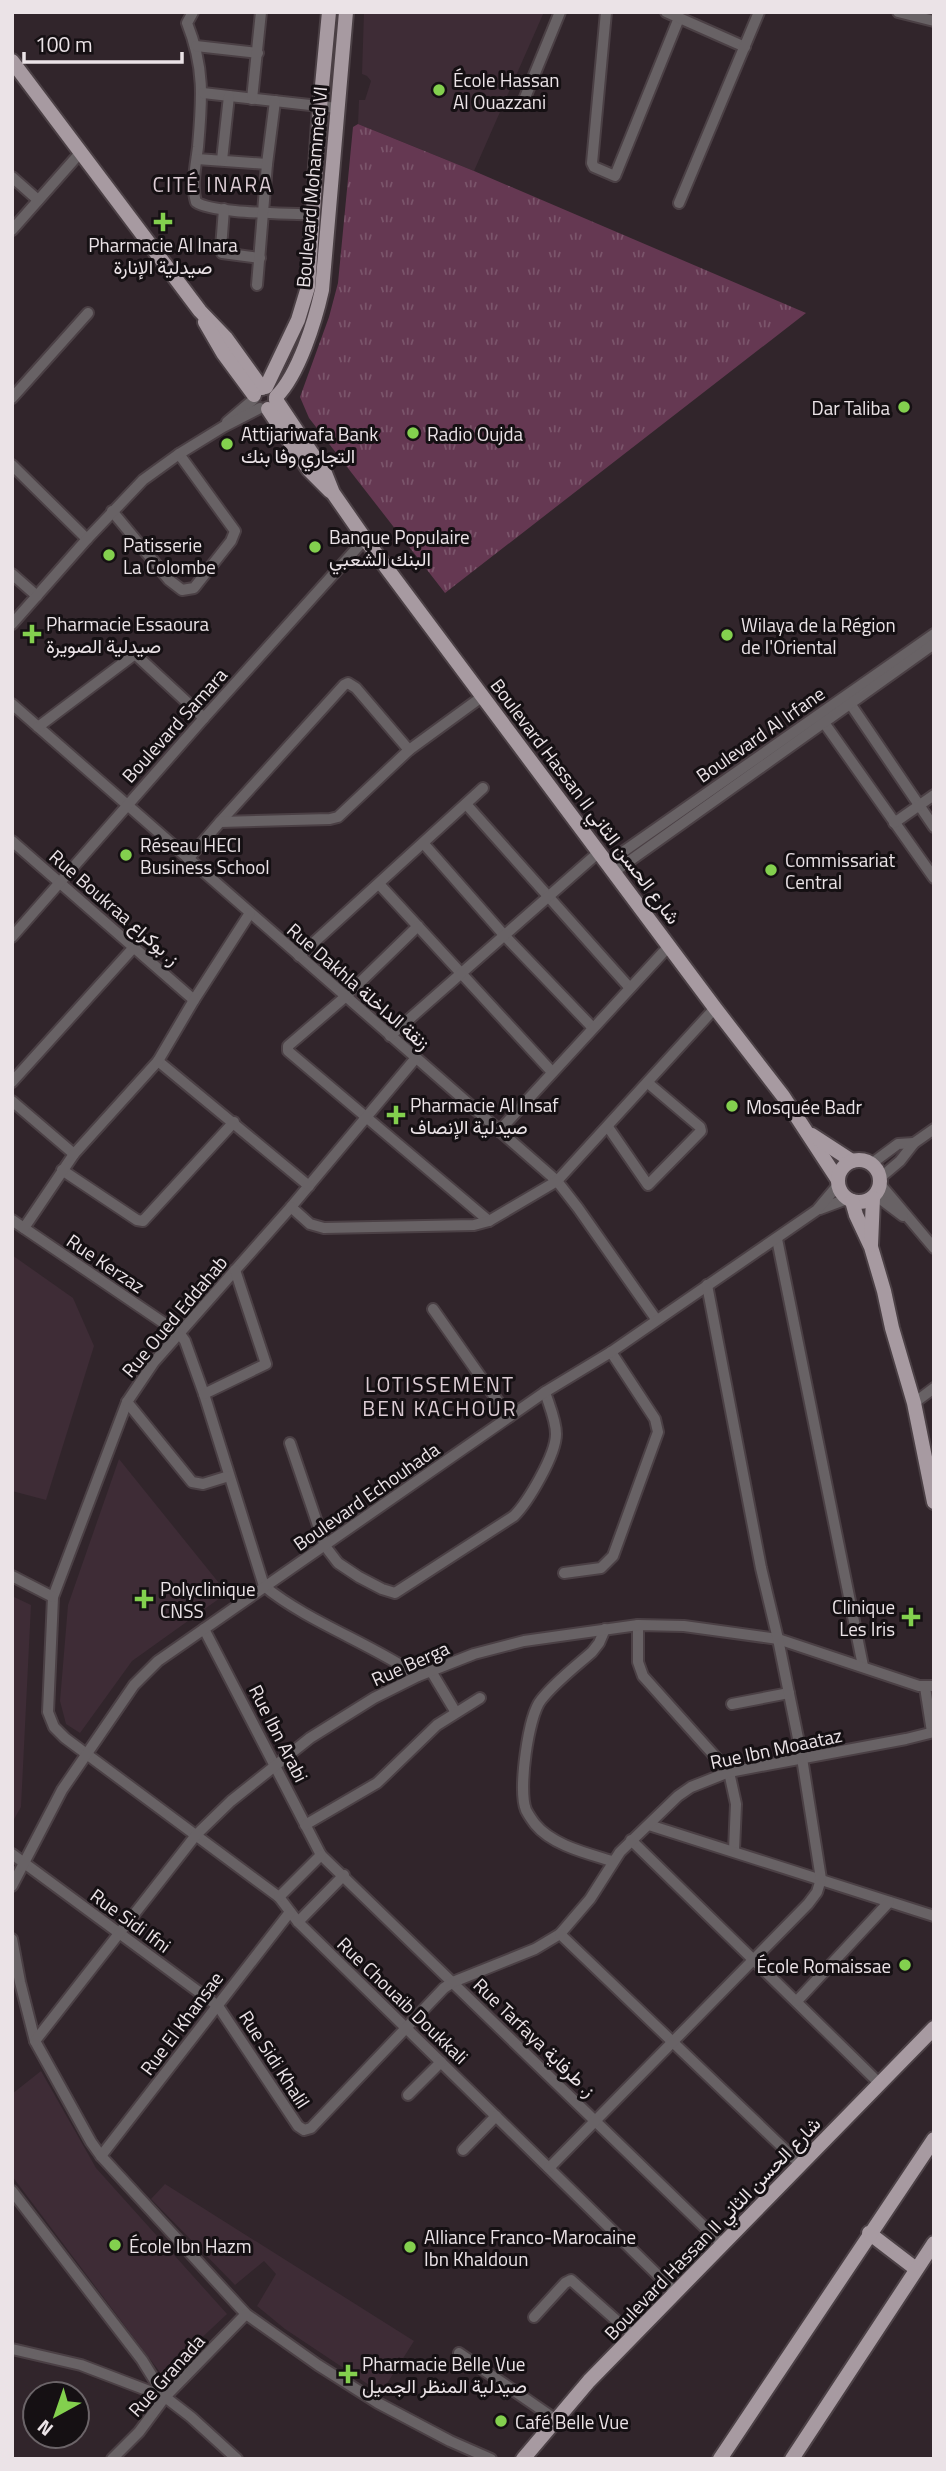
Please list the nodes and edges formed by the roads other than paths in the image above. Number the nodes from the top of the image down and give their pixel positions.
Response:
1 (193, 12) edge
2 (261, 12) edge
3 (329, 12) edge
4 (346, 12) edge
5 (560, 12) edge
6 (606, 12) edge
7 (666, 12) edge
8 (759, 12) edge
9 (898, 12) edge
10 (679, 18) junction
11 (934, 21) edge
12 (196, 46) junction
13 (745, 47) junction
14 (258, 53) junction
15 (12, 61) edge
16 (203, 93) junction
17 (229, 96) junction
18 (252, 99) junction
19 (524, 100) dead end
20 (275, 101) junction
21 (320, 107) junction
22 (337, 108) junction
23 (80, 153) junction
24 (197, 159) junction
25 (222, 160) junction
26 (267, 164) junction
27 (12, 177) edge
28 (38, 200) junction
29 (679, 203) dead end
30 (224, 209) junction
31 (263, 212) junction
32 (314, 215) junction
33 (12, 230) edge
34 (260, 258) junction
35 (257, 285) dead end
36 (88, 313) dead end
37 (12, 398) edge
38 (264, 398) junction
39 (179, 454) junction
40 (12, 465) edge
41 (112, 512) junction
42 (365, 538) junction
43 (87, 539) junction
44 (12, 575) edge
45 (37, 596) junction
46 (12, 624) edge
47 (934, 634) edge
48 (934, 644) edge
49 (483, 696) junction
50 (848, 700) junction
51 (12, 704) edge
52 (204, 718) junction
53 (821, 719) junction
54 (38, 727) junction
55 (409, 750) junction
56 (483, 788) dead end
57 (934, 795) edge
58 (466, 804) junction
59 (127, 805) junction
60 (919, 805) junction
61 (220, 822) junction
62 (894, 822) junction
63 (934, 827) edge
64 (12, 841) edge
65 (424, 844) junction
66 (188, 859) junction
67 (607, 862) junction
68 (934, 878) edge
69 (60, 883) junction
70 (379, 884) junction
71 (549, 896) junction
72 (250, 914) junction
73 (418, 926) junction
74 (504, 935) junction
75 (12, 937) edge
76 (135, 946) junction
77 (669, 946) junction
78 (299, 956) junction
79 (461, 973) junction
80 (629, 987) junction
81 (345, 997) junction
82 (194, 1000) junction
83 (715, 1009) junction
84 (593, 1028) junction
85 (390, 1036) junction
86 (415, 1059) junction
87 (158, 1061) junction
88 (552, 1072) junction
89 (12, 1082) edge
90 (648, 1083) junction
91 (12, 1101) edge
92 (366, 1118) junction
93 (233, 1122) junction
94 (608, 1127) junction
95 (934, 1129) edge
96 (499, 1131) junction
97 (808, 1132) junction
98 (915, 1143) junction
99 (74, 1154) junction
100 (852, 1161) junction
101 (871, 1164) junction
102 (62, 1170) junction
103 (557, 1181) junction
104 (838, 1183) junction
105 (309, 1186) junction
106 (877, 1189) junction
107 (850, 1200) junction
108 (290, 1208) junction
109 (817, 1210) junction
110 (12, 1220) edge
111 (489, 1221) junction
112 (24, 1228) junction
113 (777, 1239) junction
114 (871, 1247) junction
115 (934, 1248) edge
116 (235, 1270) junction
117 (707, 1285) junction
118 (433, 1309) dead end
119 (656, 1319) junction
120 (180, 1334) junction
121 (611, 1352) junction
122 (934, 1388) edge
123 (545, 1392) junction
124 (205, 1394) junction
125 (127, 1402) junction
126 (914, 1403) junction
127 (509, 1417) junction
128 (290, 1443) dead end
129 (229, 1476) junction
130 (934, 1502) edge
131 (325, 1546) junction
132 (564, 1573) dead end
133 (12, 1576) edge
134 (264, 1586) junction
135 (53, 1597) junction
136 (638, 1625) junction
137 (204, 1629) junction
138 (605, 1629) junction
139 (778, 1639) junction
140 (863, 1666) junction
141 (431, 1671) junction
142 (418, 1676) junction
143 (930, 1687) edge
144 (789, 1693) junction
145 (480, 1698) dead end
146 (732, 1704) dead end
147 (455, 1711) junction
148 (933, 1732) edge
149 (86, 1754) junction
150 (802, 1758) junction
151 (276, 1764) junction
152 (729, 1772) junction
153 (305, 1825) junction
154 (649, 1825) junction
155 (196, 1835) junction
156 (631, 1840) junction
157 (734, 1850) junction
158 (12, 1854) edge
159 (321, 1855) junction
160 (612, 1861) junction
161 (24, 1863) junction
162 (344, 1875) junction
163 (821, 1880) junction
164 (12, 1886) edge
165 (279, 1897) junction
166 (889, 1902) junction
167 (289, 1912) junction
168 (934, 1916) edge
169 (298, 1922) junction
170 (120, 1933) junction
171 (560, 1934) junction
172 (12, 1939) edge
173 (753, 1959) junction
174 (453, 1982) junction
175 (797, 2001) junction
176 (218, 2006) junction
177 (407, 2028) junction
178 (934, 2028) edge
179 (35, 2040) junction
180 (674, 2041) junction
181 (441, 2062) junction
182 (879, 2083) junction
183 (408, 2095) dead end
184 (496, 2116) junction
185 (595, 2121) junction
186 (304, 2130) joint
187 (934, 2139) edge
188 (463, 2150) dead end
189 (101, 2156) junction
190 (801, 2165) junction
191 (549, 2168) junction
192 (12, 2191) edge
193 (869, 2233) junction
194 (934, 2244) edge
195 (723, 2245) junction
196 (916, 2269) junction
197 (676, 2293) junction
198 (246, 2314) junction
199 (534, 2317) dead end
200 (634, 2336) junction
201 (12, 2349) edge
202 (460, 2353) dead end
203 (165, 2397) junction
204 (555, 2419) junction
205 (112, 2459) edge
206 (237, 2459) edge
207 (491, 2459) edge
208 (523, 2459) edge
209 (720, 2459) edge
210 (792, 2459) edge

1 - 12 street
2 - 14 street
3 - 21 main road, Boulevard Mohammed VI
4 - 22 main road, Boulevard Mohammed VI
5 - 19 street
6 - 10 street
7 - 10 street
8 - 13 street
9 - 11 street
10 - 13 street
12 - 14 street
12 - 16 street
13 - 29 street
14 - 18 street
15 - 23 main road, Boulevard Hassan II شارع الحسن الثاني
16 - 17 street
16 - 24 street
17 - 18 street
17 - 25 street
18 - 20 street
20 - 21 street
20 - 26 street
21 - 22 street
21 - 32 main road, Boulevard Mohammed VI
22 - 38 main road, Boulevard Mohammed VI
23 - 28 street
23 - 38 main road, Boulevard Hassan II شارع الحسن الثاني
24 - 25 street
24 - 30 street
25 - 26 street
26 - 31 street
27 - 28 street
28 - 33 street
30 - 31 street
30 - 34 street
31 - 32 street
31 - 34 street
32 - 38 main road, Boulevard Mohammed VI
34 - 35 street
36 - 37 street
38 - 39 street, Boulevard Mohammed VI
38 - 42 main road, Boulevard Hassan II شارع الحسن الثاني
39 - 41 street, Boulevard Mohammed VI
39 - 41 street
40 - 43 street
41 - 43 street, Boulevard Mohammed VI
42 - 49 main road, Boulevard Hassan II شارع الحسن الثاني
42 - 52 street, Boulevard Samara
43 - 45 street, Boulevard Mohammed VI
44 - 45 street
45 - 46 street, Boulevard Mohammed VI
47 - 50 street, Boulevard Al Irfane
48 - 50 street, Boulevard Al Irfane
49 - 55 street
49 - 67 main road, Boulevard Hassan II شارع الحسن الثاني
50 - 53 street, Boulevard Al Irfane
50 - 60 street
51 - 54 street, Rue Dakhla زنقة الداخلة
52 - 54 street
52 - 59 street, Boulevard Samara
53 - 62 street
53 - 67 street, Boulevard Al Irfane
54 - 59 street, Rue Dakhla زنقة الداخلة
55 - 61 street
55 - 61 street
56 - 58 street
57 - 60 street
58 - 65 street
58 - 71 street
59 - 66 street, Rue Dakhla زنقة الداخلة
59 - 69 street, Boulevard Samara
60 - 62 street
60 - 63 street
61 - 66 street
62 - 68 street
64 - 69 street, Rue Boukraa ز. بوكراع
65 - 70 street
65 - 74 street
66 - 72 street, Rue Dakhla زنقة الداخلة
67 - 71 street, Boulevard Al Irfane
67 - 77 main road, Boulevard Hassan II شارع الحسن الثاني
69 - 75 street, Boulevard Samara
69 - 76 street, Rue Boukraa ز. بوكراع
70 - 73 street
70 - 78 street
71 - 74 street, Boulevard Al Irfane
71 - 80 street
72 - 78 street, Rue Dakhla زنقة الداخلة
72 - 82 street
73 - 79 street
73 - 81 street
74 - 79 street, Boulevard Al Irfane
74 - 84 street
76 - 82 street, Rue Boukraa ز. بوكراع
76 - 89 street
77 - 80 street
77 - 83 main road, Boulevard Hassan II شارع الحسن الثاني
78 - 81 street, Rue Dakhla زنقة الداخلة
79 - 85 street, Boulevard Al Irfane
79 - 88 street
80 - 84 street
81 - 85 street, Rue Dakhla زنقة الداخلة
81 - 92 street
82 - 87 street
83 - 90 street
83 - 97 main road, Boulevard Hassan II شارع الحسن الثاني
84 - 88 street
85 - 86 street, Rue Dakhla زنقة الداخلة
86 - 92 street, Rue Oued Eddahab
86 - 96 street, Rue Dakhla زنقة الداخلة
87 - 93 street
87 - 99 street
88 - 96 street
90 - 94 street
90 - 94 street
91 - 99 street
92 - 105 street, Rue Oued Eddahab
92 - 111 street
93 - 102 street
93 - 105 street
94 - 103 street
95 - 98 street
96 - 103 street, Rue Dakhla زنقة الداخلة
97 - 100 main road, Boulevard Hassan II شارع الحسن الثاني
97 - 104 main road, Boulevard Hassan II شارع الحسن الثاني
98 - 101 street
98 - 106 street
99 - 102 street
100 - 101 main road
100 - 104 main road
101 - 106 main road
102 - 112 street
103 - 111 street
103 - 119 street, Rue Dakhla زنقة الداخلة
104 - 107 main road
104 - 109 street, Boulevard Echouhada
105 - 108 street, Rue Oued Eddahab
106 - 107 main road
106 - 114 main road
106 - 115 street
107 - 109 street, Boulevard Echouhada
107 - 114 main road
108 - 111 street
108 - 116 street, Rue Oued Eddahab
109 - 113 street, Boulevard Echouhada
110 - 112 street, Rue Kerzaz
112 - 120 street, Rue Kerzaz
113 - 117 street, Boulevard Echouhada
113 - 140 street
114 - 126 main road
116 - 120 street, Rue Oued Eddahab
116 - 124 street
117 - 119 street, Boulevard Echouhada
117 - 139 street
118 - 127 street
119 - 121 street, Boulevard Echouhada
120 - 124 street
120 - 125 street, Rue Oued Eddahab
121 - 123 street, Boulevard Echouhada
121 - 132 street
122 - 126 street
123 - 127 street, Boulevard Echouhada
123 - 131 street
124 - 129 street
125 - 129 street
125 - 135 street, Rue Oued Eddahab
126 - 130 main road
127 - 131 street, Boulevard Echouhada
128 - 131 street
129 - 134 street
131 - 134 street, Boulevard Echouhada
133 - 135 street
134 - 137 street, Boulevard Echouhada
134 - 142 street
135 - 149 street, Rue Oued Eddahab
136 - 138 street, Rue Berga
136 - 139 street, Rue Berga
136 - 152 street
137 - 149 street, Boulevard Echouhada
137 - 151 street, Rue Ibn Arabi
138 - 141 street, Rue Berga
138 - 160 street
139 - 140 street, Rue Berga
139 - 144 street
140 - 143 street, Rue Berga
141 - 142 street, Rue Berga
141 - 147 street
142 - 151 street, Rue Berga
143 - 148 street
144 - 146 street
144 - 150 street
145 - 147 street
147 - 153 street
148 - 150 street, Rue Ibn Moaataz
149 - 155 street, Rue Chouaib Doukkali
149 - 161 street, Boulevard Echouhada
150 - 152 street, Rue Ibn Moaataz
150 - 163 street
151 - 153 street, Rue Ibn Arabi
151 - 155 street, Rue Berga
152 - 154 street, Rue Ibn Moaataz
152 - 157 street
153 - 159 street, Rue Ibn Arabi
154 - 156 street, Rue Ibn Moaataz
154 - 157 street
155 - 165 street, Rue Chouaib Doukkali
155 - 170 street, Rue Berga
156 - 160 street, Rue Ibn Moaataz
156 - 173 street
157 - 163 street
158 - 161 street, Rue Sidi Ifni
159 - 162 street, Rue Tarfaya ز. طرفاية
159 - 165 street
160 - 171 street, Rue Ibn Moaataz
161 - 164 street, Boulevard Echouhada
161 - 170 street, Rue Sidi Ifni
162 - 169 street
162 - 174 street, Rue Tarfaya ز. طرفاية
163 - 166 street
163 - 173 street
165 - 167 street, Rue Chouaib Doukkali
166 - 168 street
166 - 175 street
167 - 169 street, Rue Chouaib Doukkali
167 - 176 street, Rue El Khansae
169 - 177 street, Rue Chouaib Doukkali
170 - 176 street, Rue Sidi Ifni
170 - 179 street, Rue Berga
171 - 174 street, Rue Ibn Moaataz
171 - 180 street
172 - 179 street
173 - 175 street
173 - 180 street
174 - 177 street, Rue Ibn Moaataz
174 - 185 street, Rue Tarfaya ز. طرفاية
175 - 182 street
176 - 186 street, Rue Sidi Khalil
176 - 189 street, Rue El Khansae
177 - 181 street, Rue Chouaib Doukkali
177 - 186 street, Rue Ibn Moaataz
178 - 182 main road, Boulevard Hassan II شارع الحسن الثاني
179 - 189 street
180 - 185 street
180 - 190 street
181 - 183 street
181 - 184 street, Rue Chouaib Doukkali
182 - 190 main road, Boulevard Hassan II شارع الحسن الثاني
184 - 188 street
184 - 191 street, Rue Chouaib Doukkali
185 - 191 street
185 - 195 street, Rue Tarfaya ز. طرفاية
187 - 193 main road
189 - 198 street
190 - 195 main road, Boulevard Hassan II شارع الحسن الثاني
191 - 197 street, Rue Chouaib Doukkali
192 - 203 street
193 - 196 main road
193 - 209 main road
194 - 196 main road
195 - 197 main road, Boulevard Hassan II شارع الحسن الثاني
196 - 210 main road
197 - 200 main road, Boulevard Hassan II شارع الحسن الثاني
198 - 203 street, Rue Granada
198 - 207 street
199 - 200 street
200 - 204 main road, Boulevard Hassan II شارع الحسن الثاني
201 - 203 street
202 - 204 street
203 - 205 street, Rue Granada
203 - 206 street
204 - 208 main road, Boulevard Hassan II شارع الحسن الثاني

